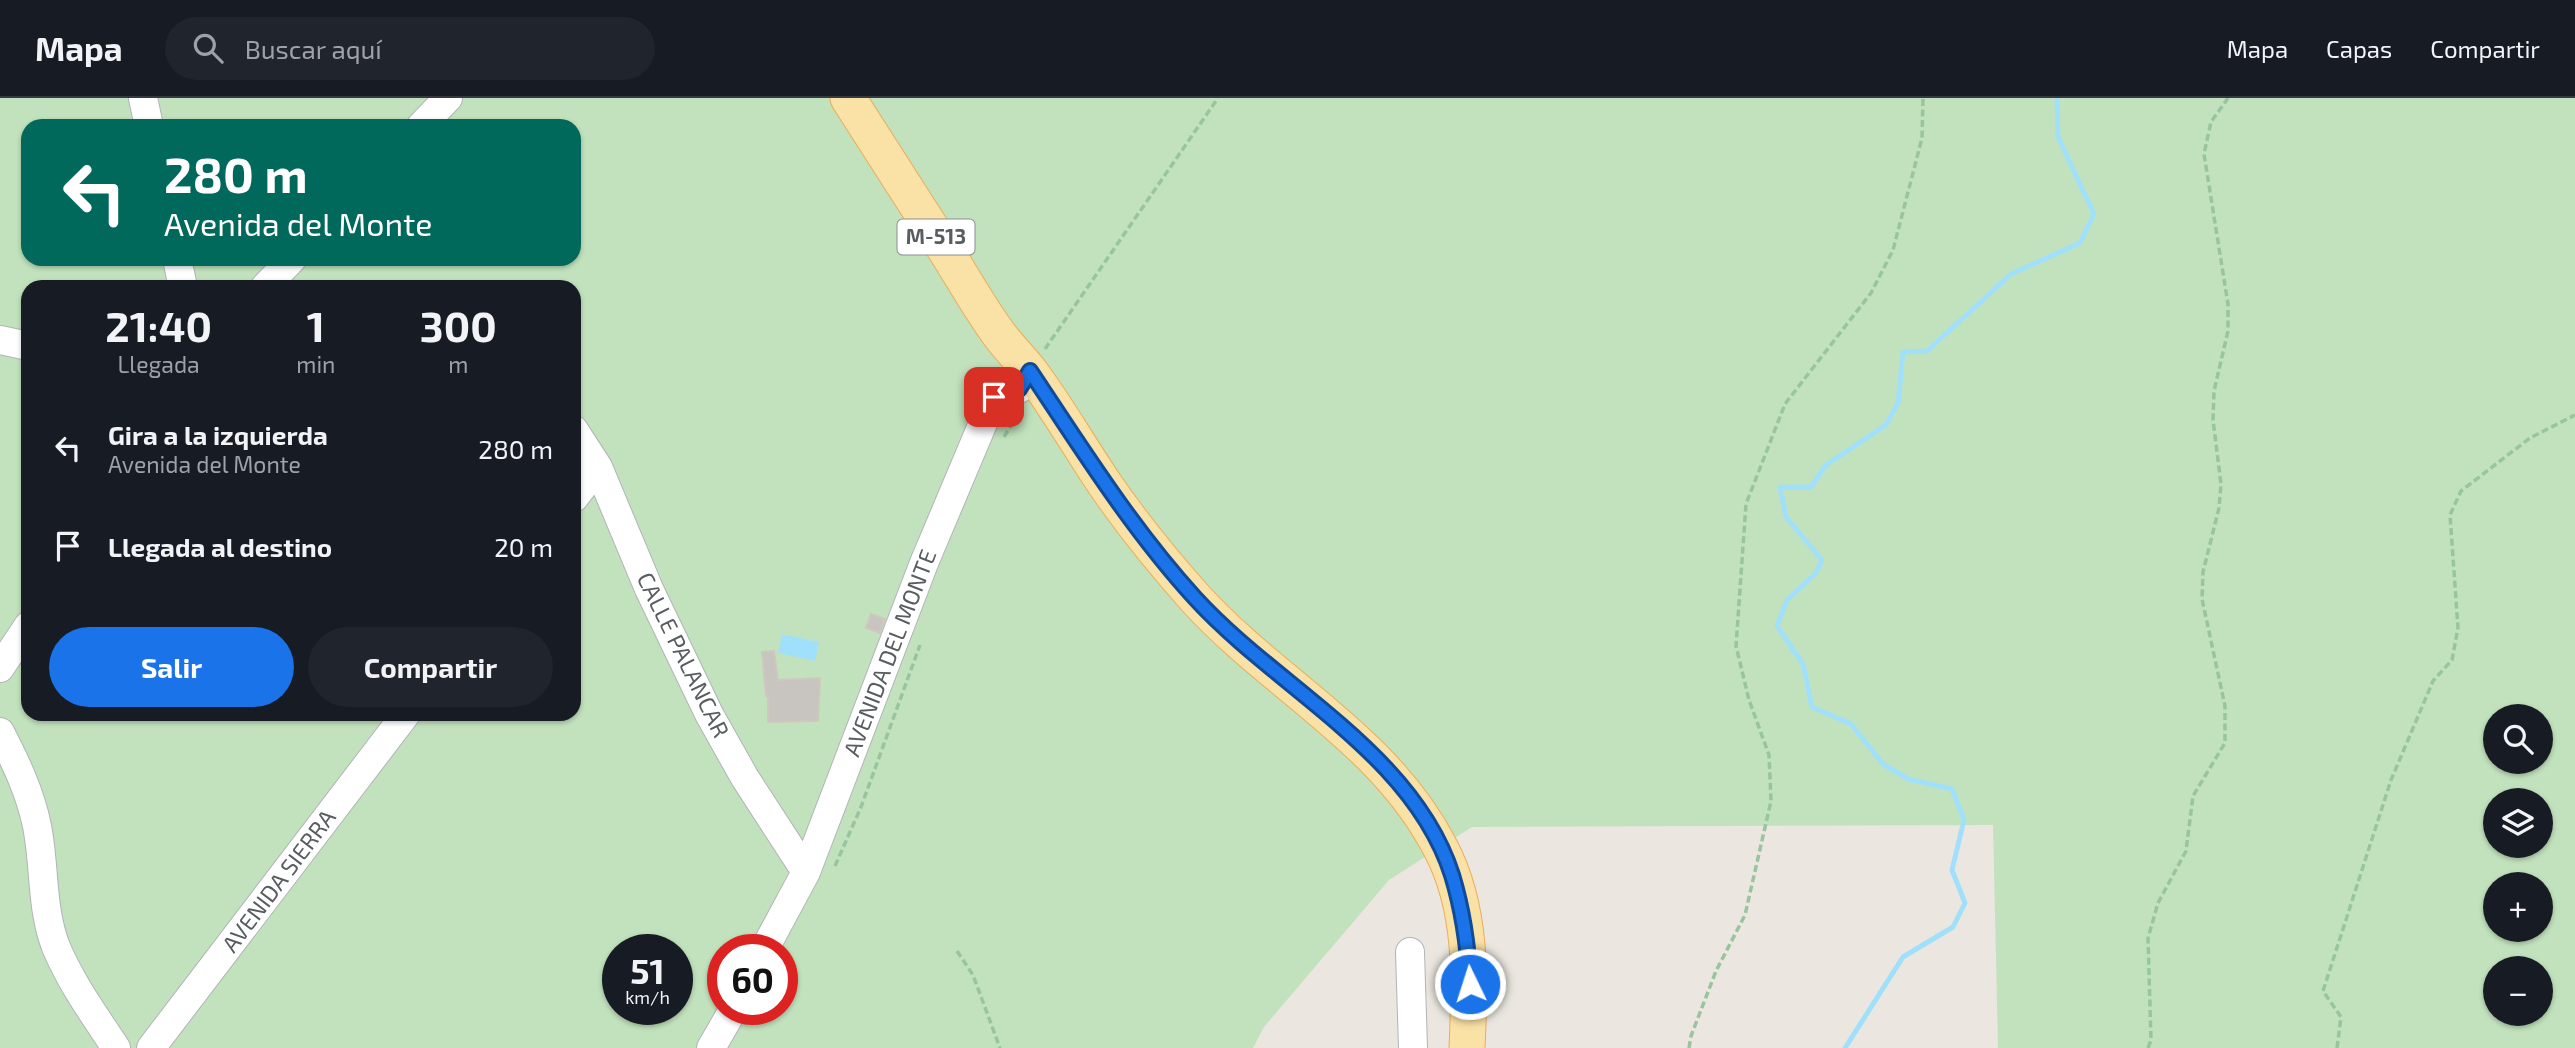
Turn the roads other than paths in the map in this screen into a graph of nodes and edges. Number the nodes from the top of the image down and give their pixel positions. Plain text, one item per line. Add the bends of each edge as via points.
1 (143, 98) edge
2 (448, 98) edge
3 (848, 98) edge
4 (861, 98) edge
5 (871, 98) edge
6 (148, 119) edge
7 (428, 119) edge
8 (901, 147) junction
9 (285, 266) edge
10 (272, 280) edge
11 (0, 340) edge
12 (21, 344) edge
13 (1030, 371) junction
14 (581, 441) edge
15 (598, 467) junction
16 (581, 489) edge
17 (21, 636) edge
18 (0, 668) edge
19 (401, 721) edge
20 (0, 732) edge
21 (806, 872) junction
22 (773, 934) edge
23 (1410, 952) dead end
24 (724, 1025) edge
25 (116, 1048) edge
26 (151, 1048) edge
27 (711, 1048) edge
28 (1413, 1048) edge
29 (1467, 1048) edge

1 - 6 street
2 - 7 street
3 - 13 main road, M-513 via 997,332
4 - 8 main road
5 - 8 main road, M-513
8 - 13 main road, M-513 via 1011,325
9 - 10 street
11 - 12 street
13 - 21 street, AVENIDA DEL MONTE via 1019,389 994,397
13 - 29 main road, M-513 via 1113,496 1196,599 1362,744 1412,801 1441,848 1460,905 1470,984
14 - 15 street, CALLE PALANCAR
15 - 16 street
15 - 21 street, CALLE PALANCAR via 709,714
17 - 18 street
19 - 26 street, AVENIDA SIERRA
20 - 25 street via 25,783 37,828 47,914 56,947
21 - 22 street, AVENIDA DEL MONTE
23 - 28 street
24 - 27 street

